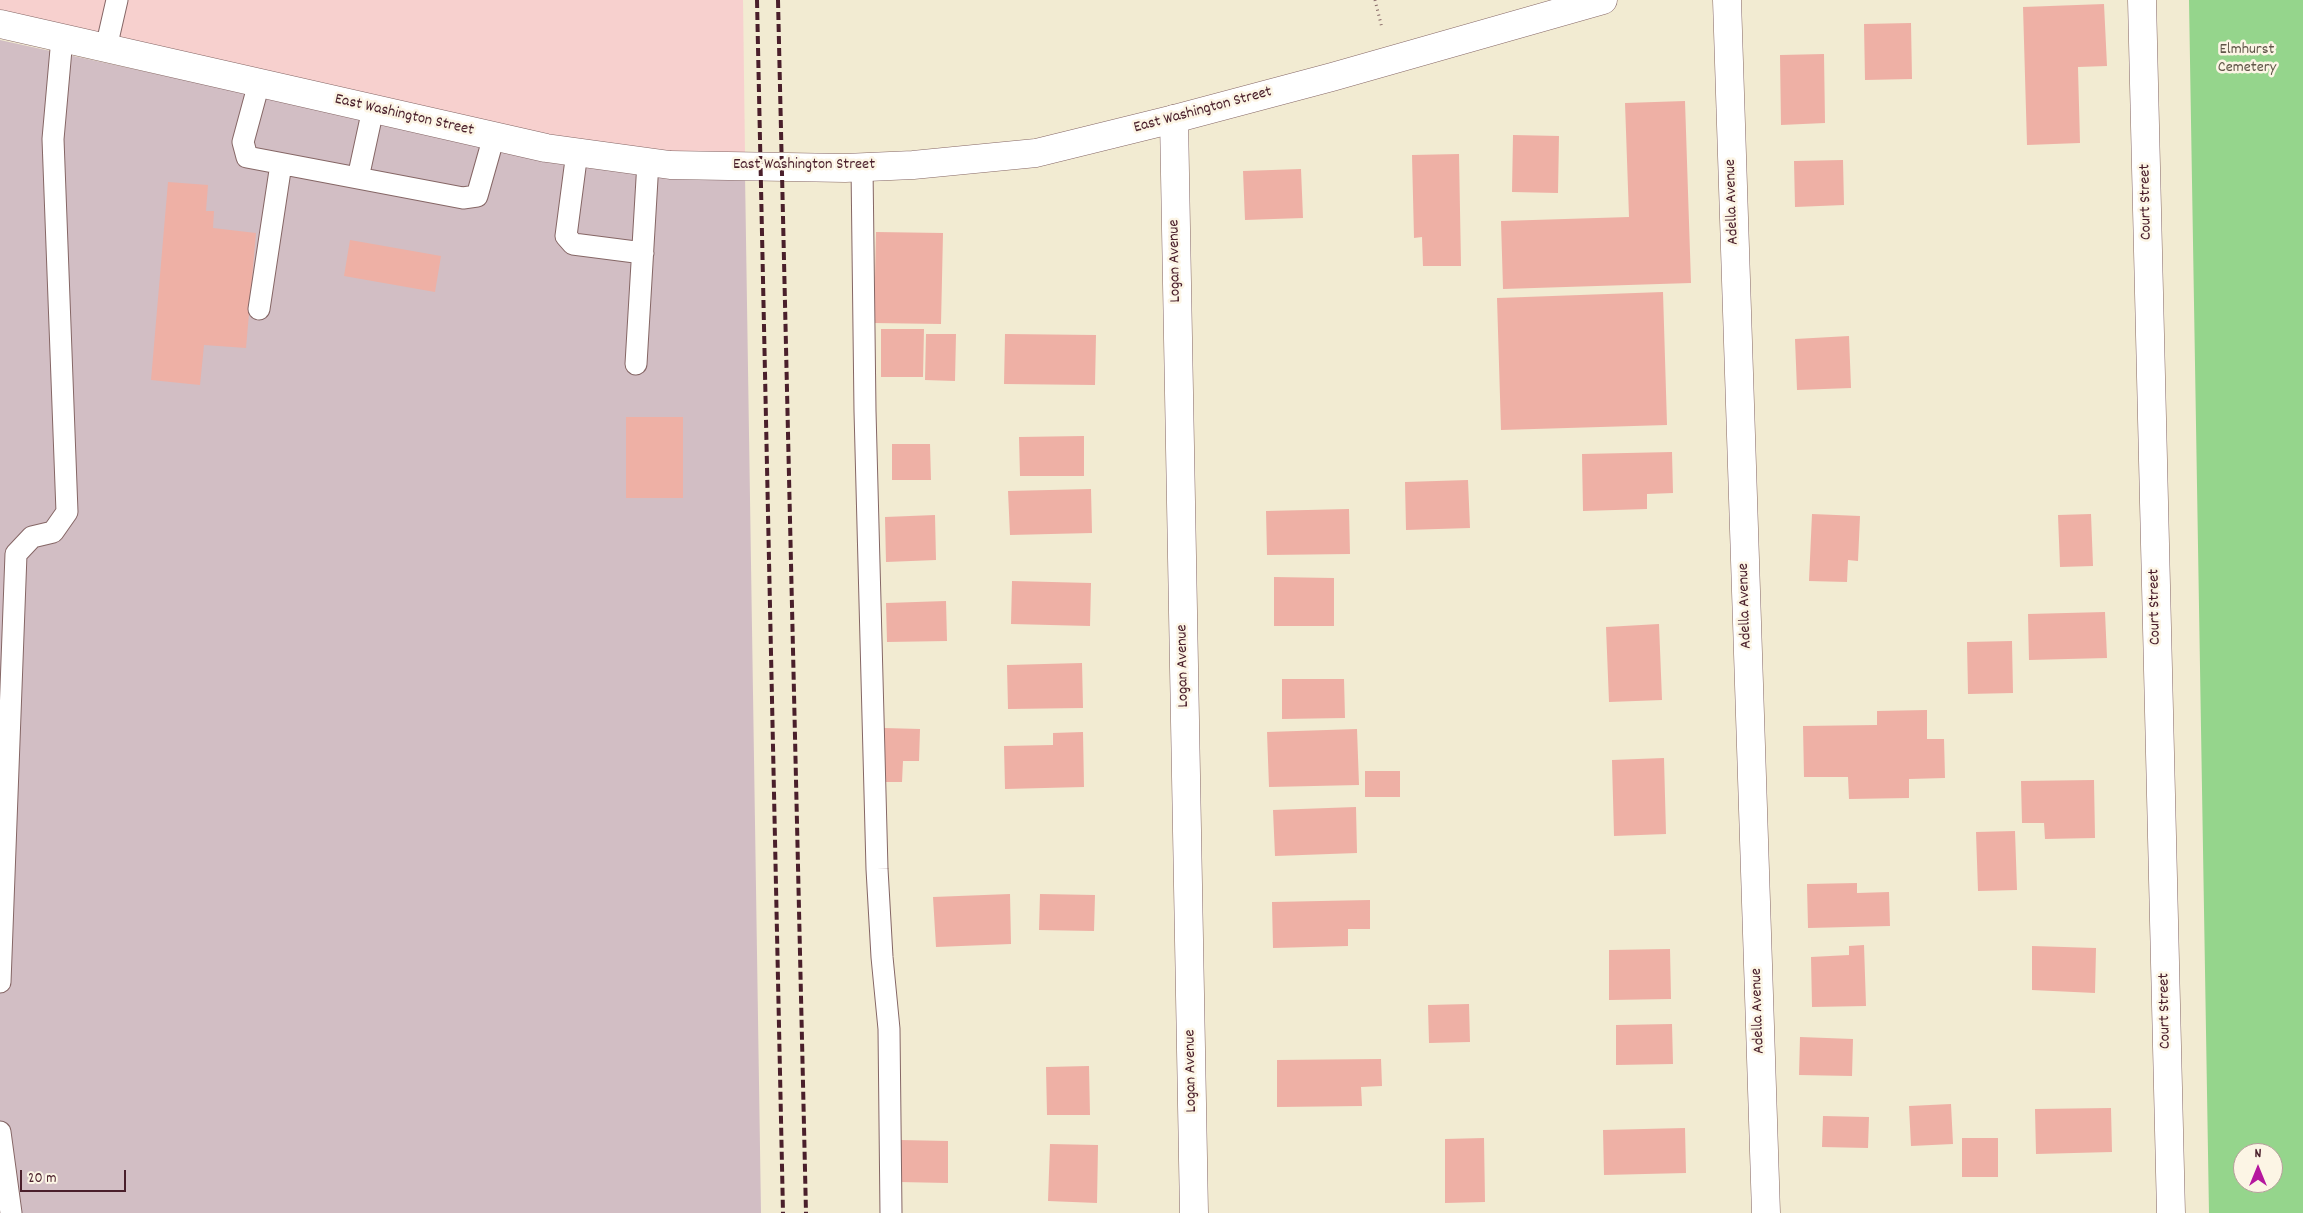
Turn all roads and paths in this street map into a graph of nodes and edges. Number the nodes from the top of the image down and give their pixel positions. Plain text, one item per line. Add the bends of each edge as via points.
1 (117, 0) edge
2 (1603, 0) edge
3 (1727, 0) edge
4 (2142, 0) edge
5 (1544, 7) edge
6 (0, 24) edge
7 (62, 38) junction
8 (106, 48) junction
9 (259, 83) junction
10 (373, 109) junction
11 (1174, 119) junction
12 (494, 136) junction
13 (577, 152) junction
14 (648, 162) junction
15 (281, 164) junction
16 (862, 167) junction
17 (358, 178) junction
18 (643, 253) junction
19 (259, 309) dead end
20 (636, 364) dead end
21 (0, 982) edge
22 (0, 1132) edge
23 (12, 1213) edge
24 (890, 1213) edge
25 (1194, 1213) edge
26 (1766, 1213) edge
27 (2171, 1213) edge

1 - 8 lane
2 - 5 street, East Washington Street
3 - 26 street, Adella Avenue
4 - 27 street, Court Street
5 - 11 street, East Washington Street via 1332,77
6 - 7 street, East Washington Street
7 - 8 street, East Washington Street
7 - 21 lane via 53,139 66,512 53,532 32,537 16,554
8 - 9 street, East Washington Street
9 - 10 street, East Washington Street
9 - 15 lane via 243,142 247,157
10 - 12 street, East Washington Street
10 - 17 lane
11 - 16 street, East Washington Street via 1036,153
11 - 25 street, Logan Avenue
12 - 13 street, East Washington Street
12 - 17 lane via 477,196 463,198
13 - 14 street, East Washington Street
13 - 18 lane via 566,236 573,244
14 - 16 street, East Washington Street via 784,168
14 - 18 lane
15 - 17 lane
15 - 19 lane
16 - 24 lane via 878,869 890,1038
18 - 20 lane
22 - 23 lane

